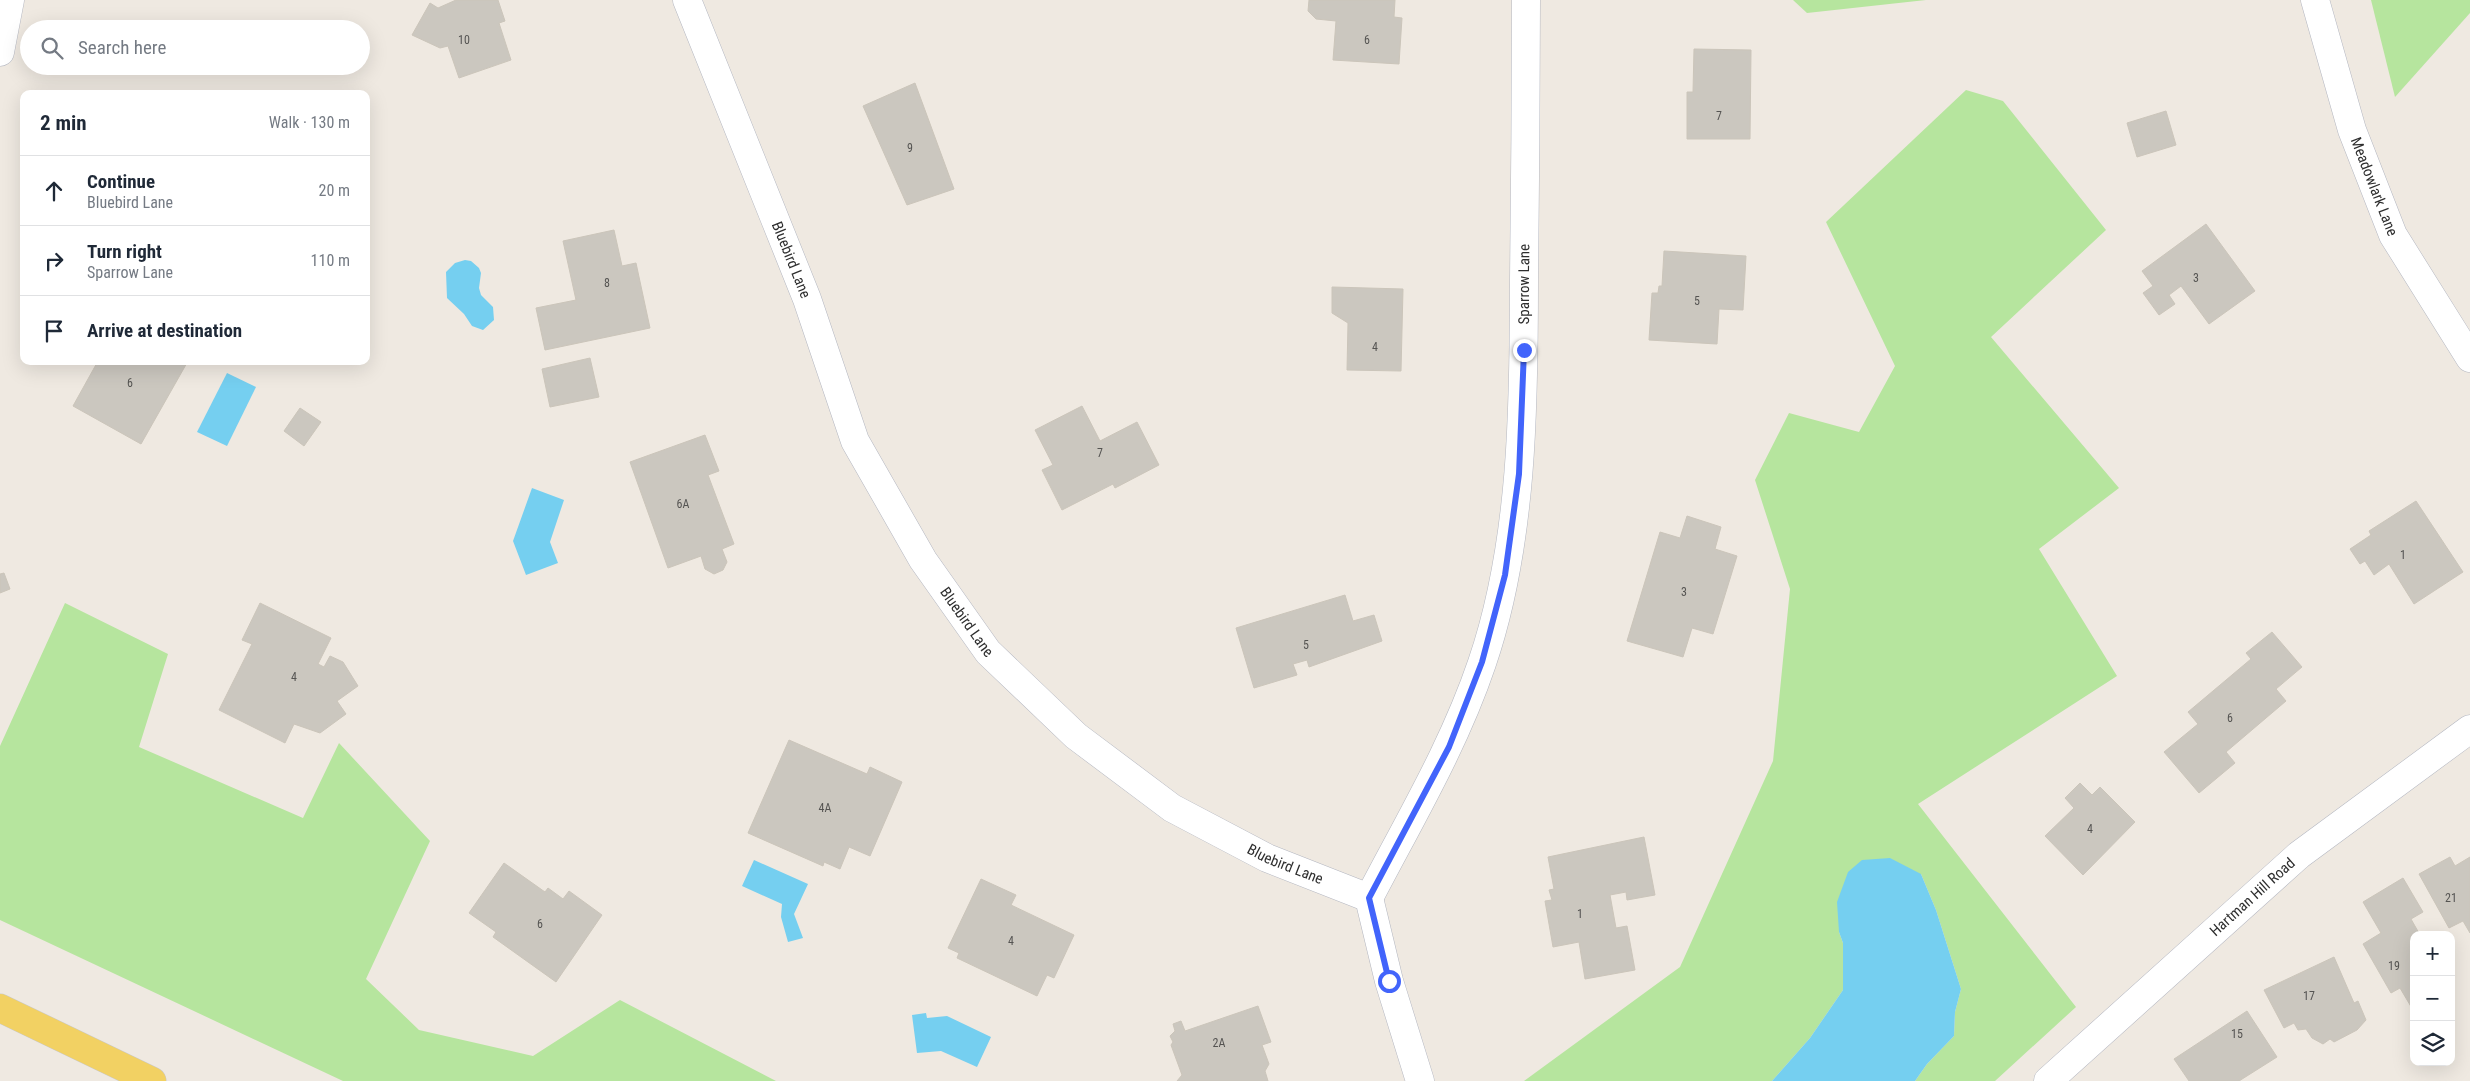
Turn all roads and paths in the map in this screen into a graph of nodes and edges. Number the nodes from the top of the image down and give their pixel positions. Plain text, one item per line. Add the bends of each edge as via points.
1 (10, 0) edge
2 (687, 0) edge
3 (1526, 0) edge
4 (2315, 0) edge
5 (0, 52) edge
6 (2470, 358) edge
7 (2470, 729) edge
8 (1369, 898) junction
9 (0, 1008) edge
10 (152, 1081) edge
11 (1420, 1081) edge
12 (2048, 1081) edge

1 - 5 street
2 - 8 street, Bluebird Lane via 807,300 855,441 923,560 988,652 1076,736 1172,808 1267,858
3 - 8 street, Sparrow Lane via 1523,378 1519,474 1505,575 1482,662 1449,747
4 - 6 street, Meadowlark Lane via 2352,130 2392,235
7 - 12 street, Hartman Hill Road via 2299,855
8 - 11 street via 1389,981
9 - 10 main road

